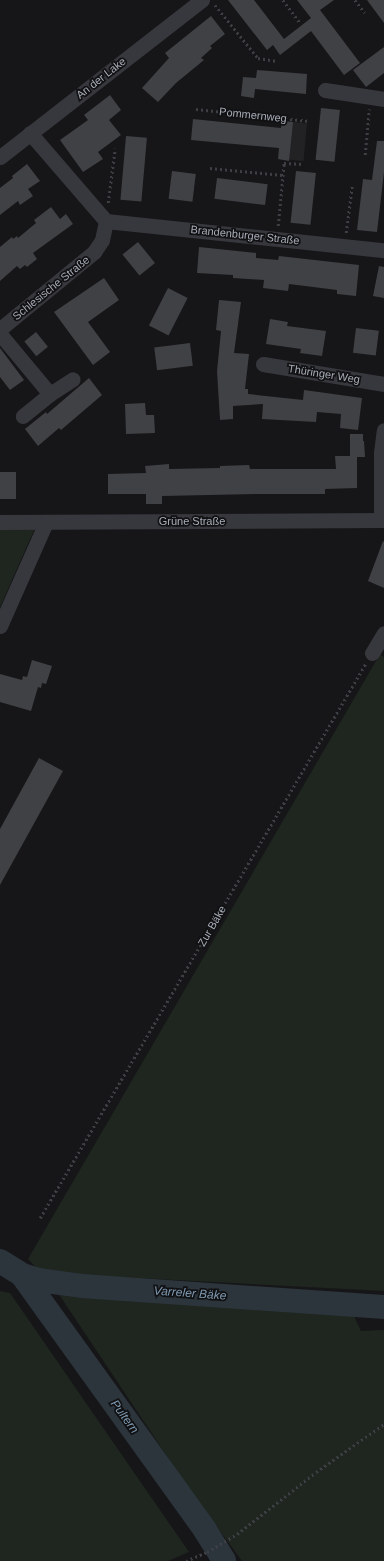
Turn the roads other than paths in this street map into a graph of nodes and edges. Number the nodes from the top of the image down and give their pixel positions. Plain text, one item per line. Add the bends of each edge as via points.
1 (202, 0) edge
2 (325, 90) dead end
3 (377, 98) edge
4 (30, 133) junction
5 (0, 157) edge
6 (106, 221) junction
7 (384, 250) edge
8 (0, 329) edge
9 (0, 334) edge
10 (263, 364) dead end
11 (72, 378) dead end
12 (384, 384) edge
13 (50, 394) junction
14 (23, 416) dead end
15 (384, 430) edge
16 (382, 520) edge
17 (0, 522) edge
18 (46, 522) junction
19 (0, 626) edge
20 (384, 633) edge
21 (372, 653) road end

1 - 4 street, An der Lake
2 - 3 street
4 - 5 street, An der Lake
4 - 6 street
6 - 7 street, Brandenburger Straße
6 - 8 street, Schlesische Straße via 102,240 94,252
9 - 13 street
10 - 12 street, Thüringer Weg
11 - 13 street
13 - 14 street
15 - 16 street via 381,453
16 - 18 street, Grüne Straße
17 - 18 street, Grüne Straße
18 - 19 street
20 - 21 street

